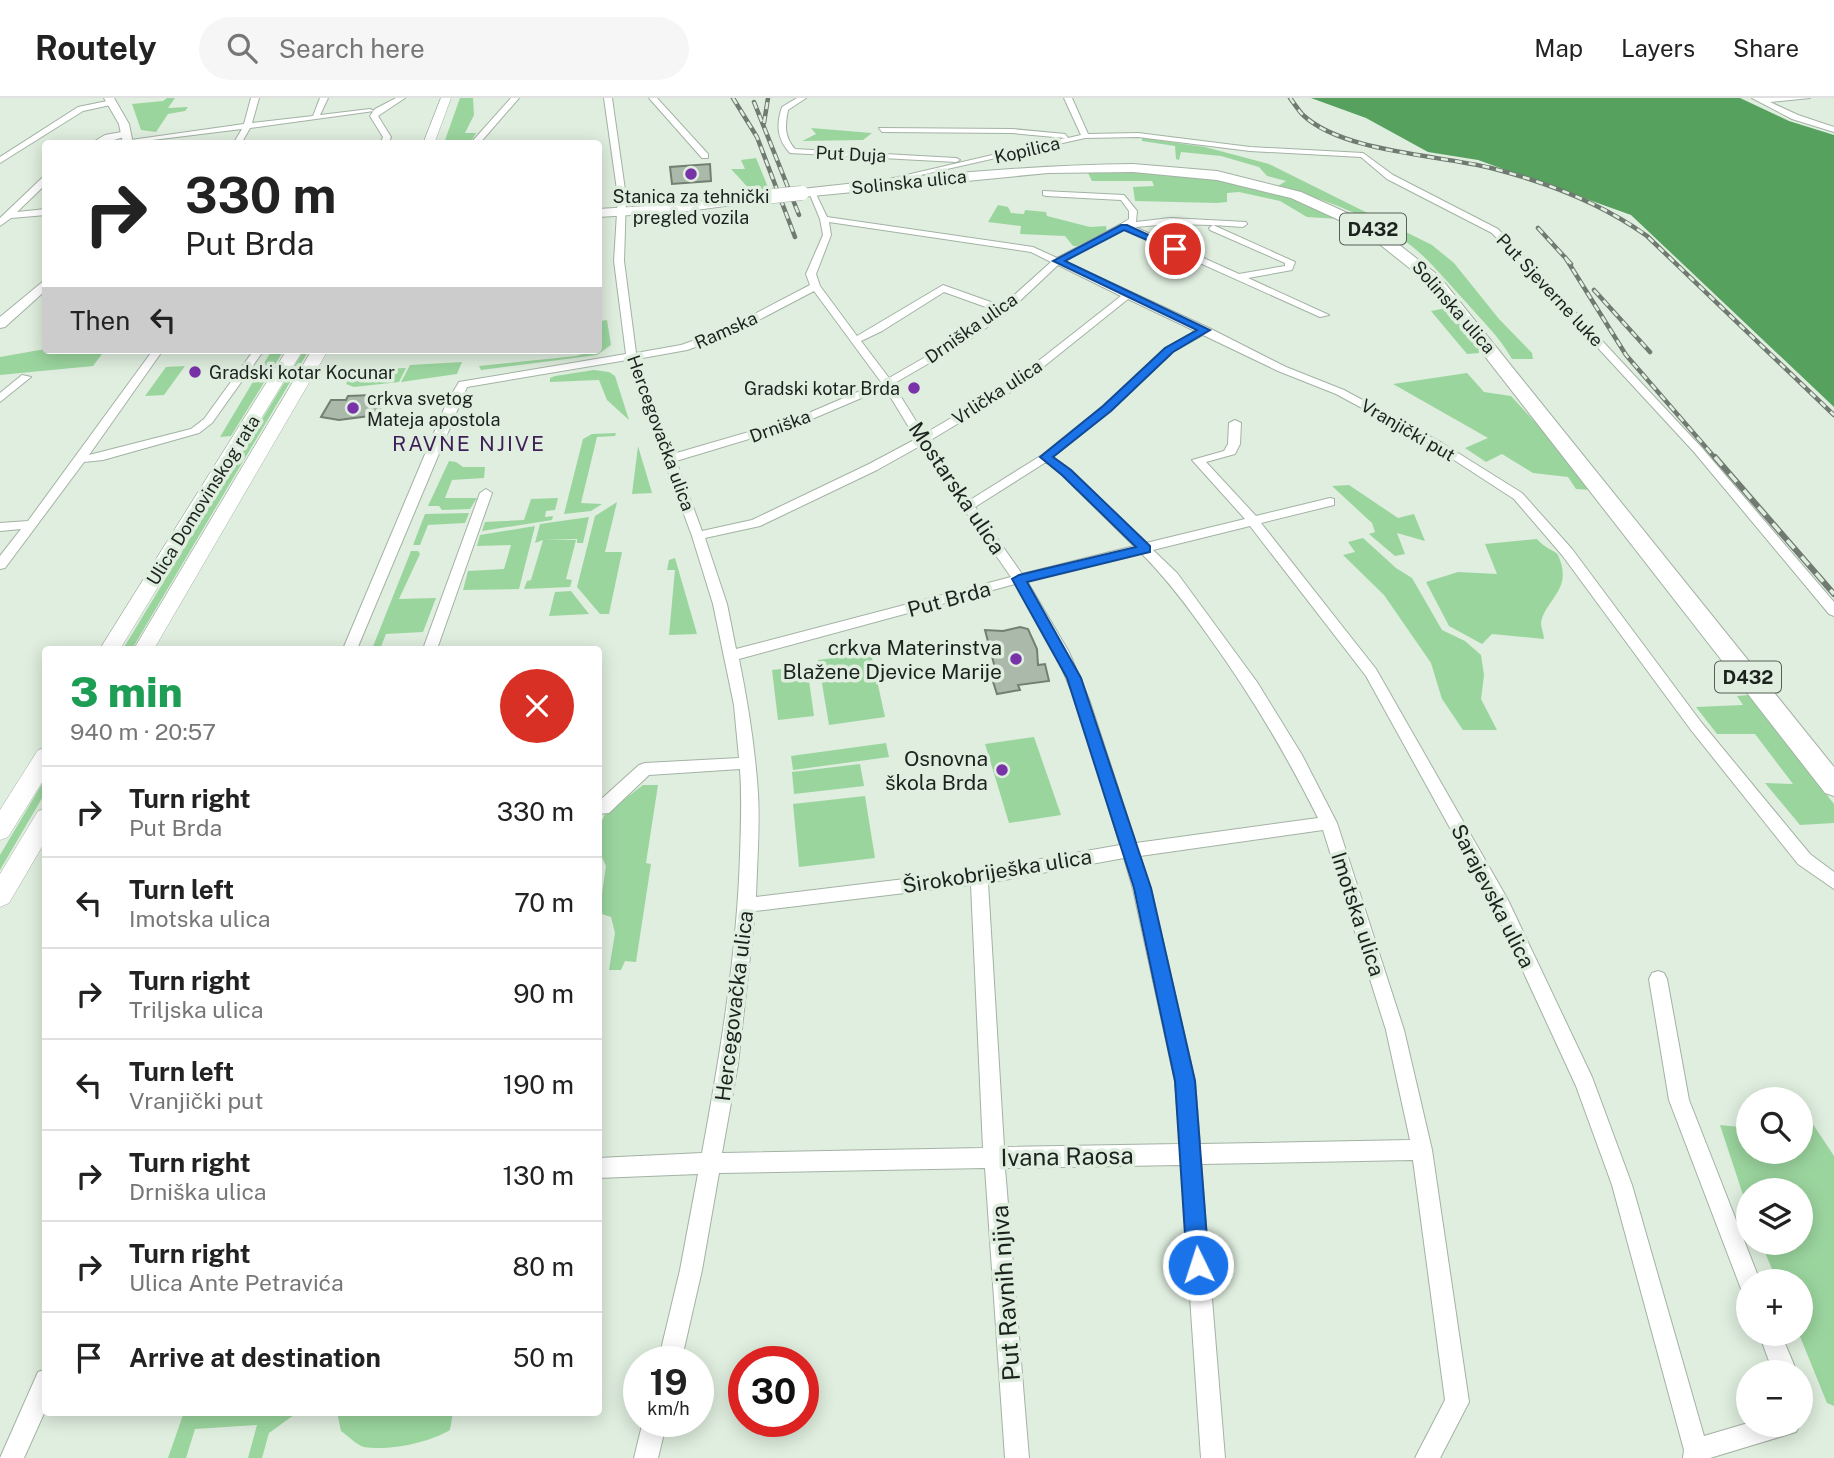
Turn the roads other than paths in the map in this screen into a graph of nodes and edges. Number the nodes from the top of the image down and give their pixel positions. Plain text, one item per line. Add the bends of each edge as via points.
1 (255, 98) edge
2 (324, 98) edge
3 (401, 98) edge
4 (446, 98) edge
5 (515, 98) edge
6 (608, 98) edge
7 (653, 98) edge
8 (802, 98) edge
9 (1068, 98) edge
10 (1806, 98) edge
11 (1757, 99) edge
12 (111, 100) edge
13 (370, 111) dead end
14 (316, 115) junction
15 (248, 125) junction
16 (882, 130) dead end
17 (1834, 130) edge
18 (1082, 137) junction
19 (127, 139) edge
20 (101, 140) edge
21 (239, 140) edge
22 (386, 140) edge
23 (430, 140) edge
24 (478, 140) edge
25 (705, 156) dead end
26 (0, 161) edge
27 (976, 161) junction
28 (932, 176) junction
29 (42, 183) edge
30 (806, 193) junction
31 (1045, 193) dead end
32 (602, 207) edge
33 (622, 209) junction
34 (42, 212) edge
35 (602, 212) edge
36 (10, 215) junction
37 (824, 219) junction
38 (0, 223) edge
39 (1197, 223) junction
40 (1243, 224) dead end
41 (1124, 226) junction
42 (1057, 261) junction
43 (1236, 276) junction
44 (815, 286) junction
45 (42, 287) edge
46 (1129, 294) junction
47 (1003, 310) junction
48 (1324, 315) dead end
49 (0, 324) edge
50 (1205, 330) junction
51 (856, 340) junction
52 (155, 354) edge
53 (256, 354) edge
54 (293, 354) edge
55 (318, 354) edge
56 (631, 356) junction
57 (26, 377) dead end
58 (887, 383) junction
59 (0, 399) edge
60 (1235, 423) dead end
61 (922, 440) junction
62 (1046, 457) junction
63 (80, 459) junction
64 (668, 459) junction
65 (486, 493) dead end
66 (1330, 502) dead end
67 (968, 506) junction
68 (1254, 522) junction
69 (32, 524) junction
70 (0, 527) edge
71 (698, 536) junction
72 (1145, 549) junction
73 (0, 565) edge
74 (1019, 579) junction
75 (1834, 611) edge
76 (112, 646) edge
77 (146, 646) edge
78 (351, 646) edge
79 (431, 646) edge
80 (731, 655) junction
81 (42, 762) edge
82 (748, 763) junction
83 (1834, 786) edge
84 (602, 808) edge
85 (1329, 823) junction
86 (42, 825) edge
87 (0, 830) edge
88 (1131, 850) junction
89 (979, 877) junction
90 (1834, 882) edge
91 (0, 896) edge
92 (747, 905) junction
93 (1658, 978) dead end
94 (1422, 1150) junction
95 (1190, 1154) junction
96 (994, 1157) junction
97 (712, 1163) junction
98 (602, 1168) edge
99 (1744, 1269) edge
100 (673, 1346) edge
101 (42, 1389) edge
102 (651, 1437) edge
103 (1748, 1437) edge
104 (1695, 1454) edge
105 (12, 1458) edge
106 (646, 1458) edge
107 (1017, 1458) edge
108 (1213, 1458) edge
109 (1427, 1458) edge

1 - 15 street
2 - 14 street
3 - 22 street via 374,116
4 - 23 main road
5 - 24 street
6 - 33 street, Hercegovačka ulica
7 - 25 street
8 - 27 street, Put Duja via 785,109 780,128 793,151
9 - 18 street, Kopilica
10 - 11 street
11 - 17 street
12 - 19 street
12 - 26 street via 81,109
13 - 14 street
14 - 15 street
15 - 19 street
15 - 21 street
16 - 18 street, Put Duja via 1012,131
18 - 27 street, Kopilica
18 - 75 street, Put Sjeverne luke via 1138,135 1250,149 1363,155 1390,177 1495,231 1698,450
19 - 20 street via 108,136
27 - 28 street, Kopilica
28 - 30 main road, Solinska ulica / D432
28 - 83 main road, Solinska ulica / D432 via 1074,167 1190,173 1288,193 1338,211 1385,236 1414,259 1471,324
29 - 36 street
30 - 33 main road, D432, bridge
30 - 37 street
31 - 41 street via 1124,198 1133,211 1133,220
32 - 33 main road, D432
33 - 35 main road, D432
33 - 56 street, Hercegovačka ulica via 621,282
34 - 36 street
36 - 38 street
37 - 42 street, Vranjički put via 1033,250
37 - 44 street via 827,235 811,274
39 - 40 street
39 - 41 street
39 - 43 street via 1290,262 1289,268
41 - 42 street, Drniška ulica
41 - 43 street
42 - 46 street, Vranjički put
42 - 47 street, Drniška ulica
43 - 48 street
44 - 51 street, Mostarska ulica
44 - 56 street, Ramska via 728,332 683,348
45 - 49 street
46 - 50 street, Vranjički put
46 - 61 street, Vrlička ulica via 1013,386
47 - 51 street via 943,288 874,334
47 - 58 street, Drniška ulica
50 - 62 street via 1169,350
50 - 90 street, Vranjički put via 1340,392 1438,445 1518,496 1567,552 1696,726 1804,859
51 - 58 street, Mostarska ulica
52 - 63 street
53 - 63 street via 208,421 195,431 99,458
54 - 76 main road, Ulica Domovinskog rata
55 - 77 main road, Ulica Domovinskog rata
56 - 64 street, Hercegovačka ulica
56 - 78 street, Ramska via 463,384
57 - 59 street
58 - 61 street, Mostarska ulica
58 - 64 street, Drniška via 781,429
60 - 68 street, Sarajevska ulica via 1229,454 1198,460
61 - 67 street, Mostarska ulica
61 - 71 street, Vrlička ulica via 756,523
62 - 67 street
62 - 72 street, Imotska ulica
63 - 69 street
64 - 71 street, Hercegovačka ulica
65 - 79 street
66 - 68 street, Put Brda
67 - 74 street, Mostarska ulica
68 - 72 street, Put Brda
68 - 104 street, Sarajevska ulica via 1371,673 1499,900 1585,1084 1622,1185
69 - 70 street
69 - 73 street
71 - 80 street, Hercegovačka ulica
72 - 74 street, Put Brda
72 - 85 street, Imotska ulica via 1172,576 1252,686
74 - 80 street, Put Brda
74 - 88 street, Mostarska ulica via 1074,678
80 - 82 street, Hercegovačka ulica
81 - 87 main road
82 - 84 street via 645,769
82 - 92 street, Hercegovačka ulica
85 - 88 street, Širokobriješka ulica
85 - 94 street, Imotska ulica via 1395,1030
86 - 91 main road
88 - 89 street, Širokobriješka ulica
88 - 95 street, Mostarska ulica via 1185,1081
89 - 92 street, Širokobriješka ulica
89 - 96 street, Put Ravnih njiva
92 - 97 street, Hercegovačka ulica
93 - 99 street via 1679,1100
94 - 95 street, Ivana Raosa
94 - 109 street, Imotska ulica via 1458,1402
95 - 96 street, Ivana Raosa
95 - 108 street, Mostarska ulica
96 - 97 street, Ivana Raosa
96 - 107 street, Put Ravnih njiva
97 - 98 street
97 - 100 street, Hercegovačka ulica
101 - 105 street
102 - 106 street
103 - 104 street, Sarajevska ulica

